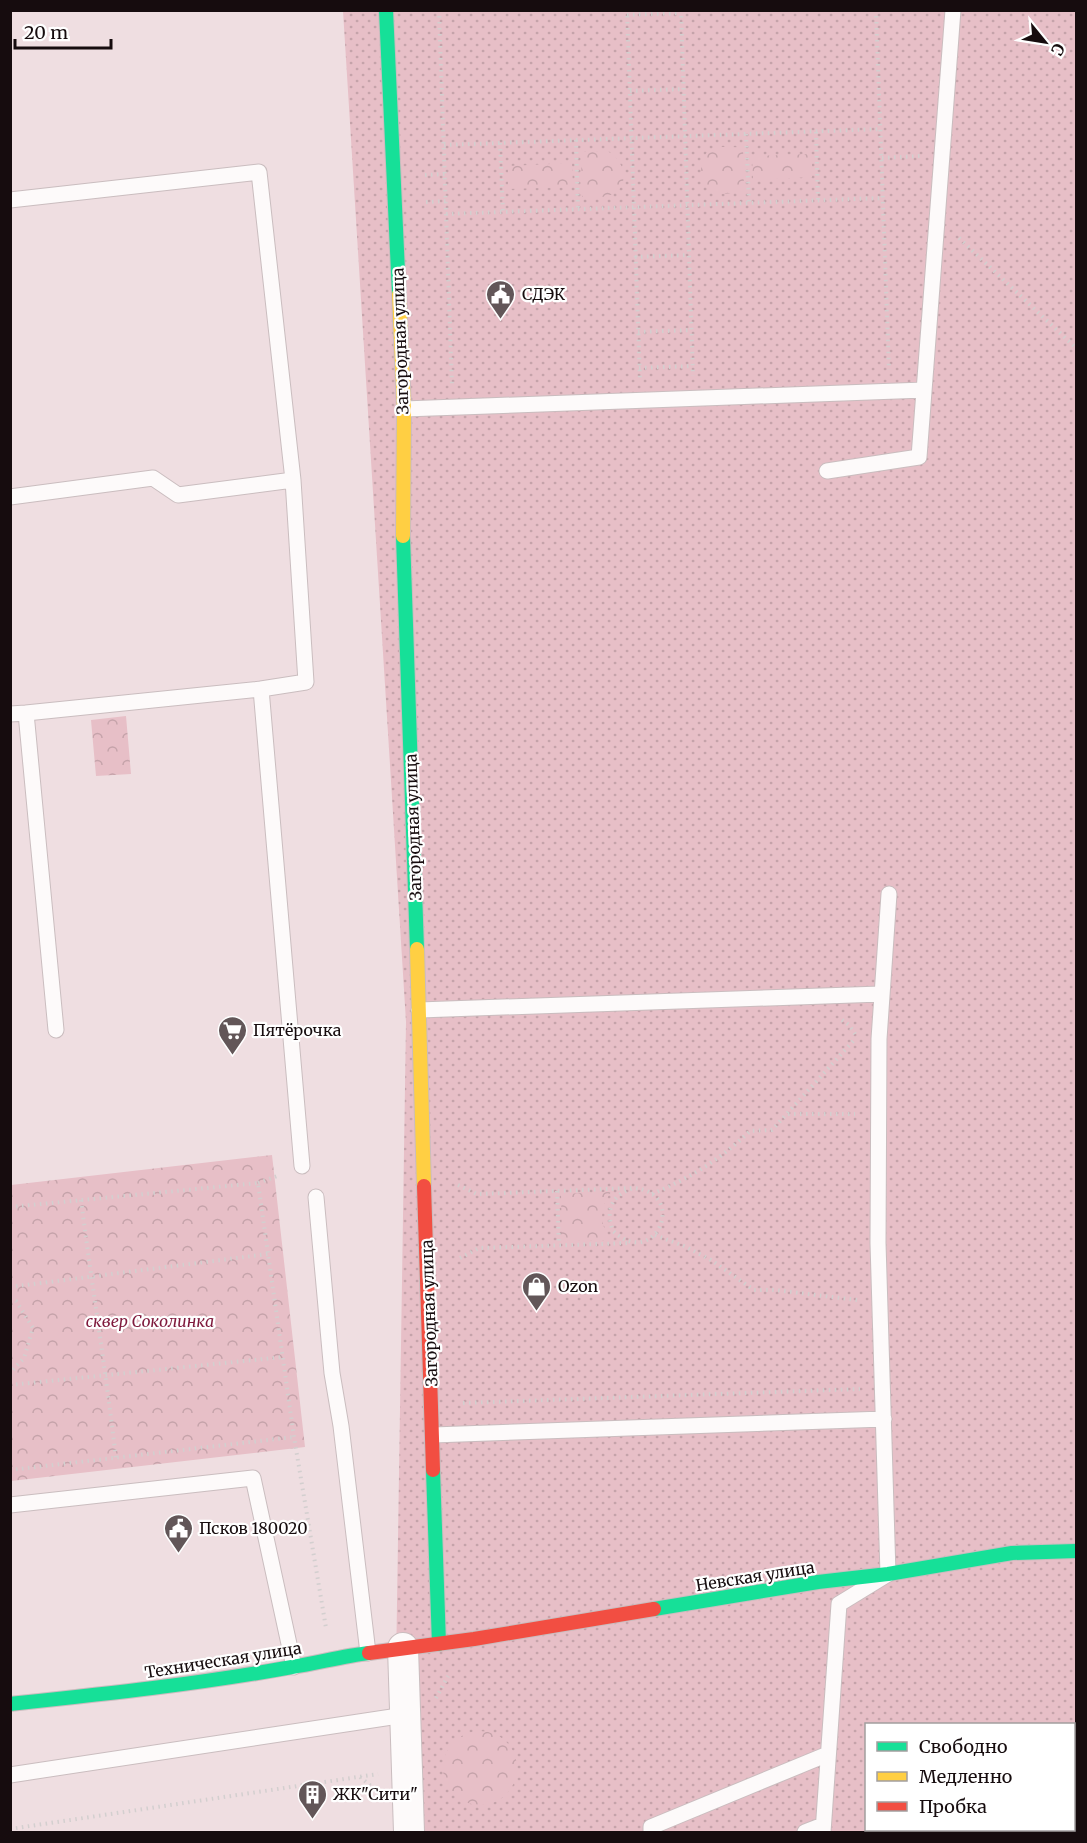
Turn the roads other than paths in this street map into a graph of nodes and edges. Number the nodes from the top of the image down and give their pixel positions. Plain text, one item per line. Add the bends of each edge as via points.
1 (386, 10) edge
2 (953, 10) edge
3 (10, 200) edge
4 (924, 390) junction
5 (404, 409) junction
6 (828, 471) dead end
7 (293, 480) junction
8 (10, 497) edge
9 (261, 688) junction
10 (18, 714) edge
11 (889, 894) dead end
12 (881, 994) junction
13 (419, 1010) junction
14 (56, 1030) dead end
15 (303, 1166) dead end
16 (316, 1197) dead end
17 (884, 1419) junction
18 (433, 1436) junction
19 (10, 1504) edge
20 (1077, 1551) edge
21 (888, 1574) junction
22 (439, 1644) junction
23 (403, 1648) junction
24 (368, 1653) junction
25 (294, 1667) junction
26 (10, 1704) edge
27 (405, 1715) junction
28 (828, 1754) junction
29 (10, 1775) edge
30 (823, 1829) edge
31 (409, 1833) edge
32 (651, 1833) edge
33 (805, 1833) edge

1 - 5 street, Загородная улица
2 - 4 lane
3 - 7 lane via 259,172
4 - 5 lane
4 - 6 lane via 919,457
5 - 13 street, Загородная улица via 402,497
7 - 8 lane via 178,495 153,478
7 - 9 lane via 306,682
9 - 10 lane
9 - 15 lane
10 - 14 lane
11 - 12 lane
12 - 13 lane
12 - 17 lane via 878,1243
13 - 18 street, Загородная улица
16 - 24 lane via 332,1373
17 - 18 lane
17 - 21 lane
18 - 22 street, Загородная улица
19 - 25 lane via 253,1478
20 - 21 street, Невская улица via 1012,1553
21 - 22 street, Невская улица
21 - 28 lane via 839,1604
22 - 23 street, Техническая улица
23 - 24 street, Техническая улица
23 - 27 street
24 - 25 street, Техническая улица
25 - 26 street, Техническая улица
27 - 29 lane
27 - 31 street
28 - 30 lane
28 - 32 lane via 651,1827
30 - 33 lane

